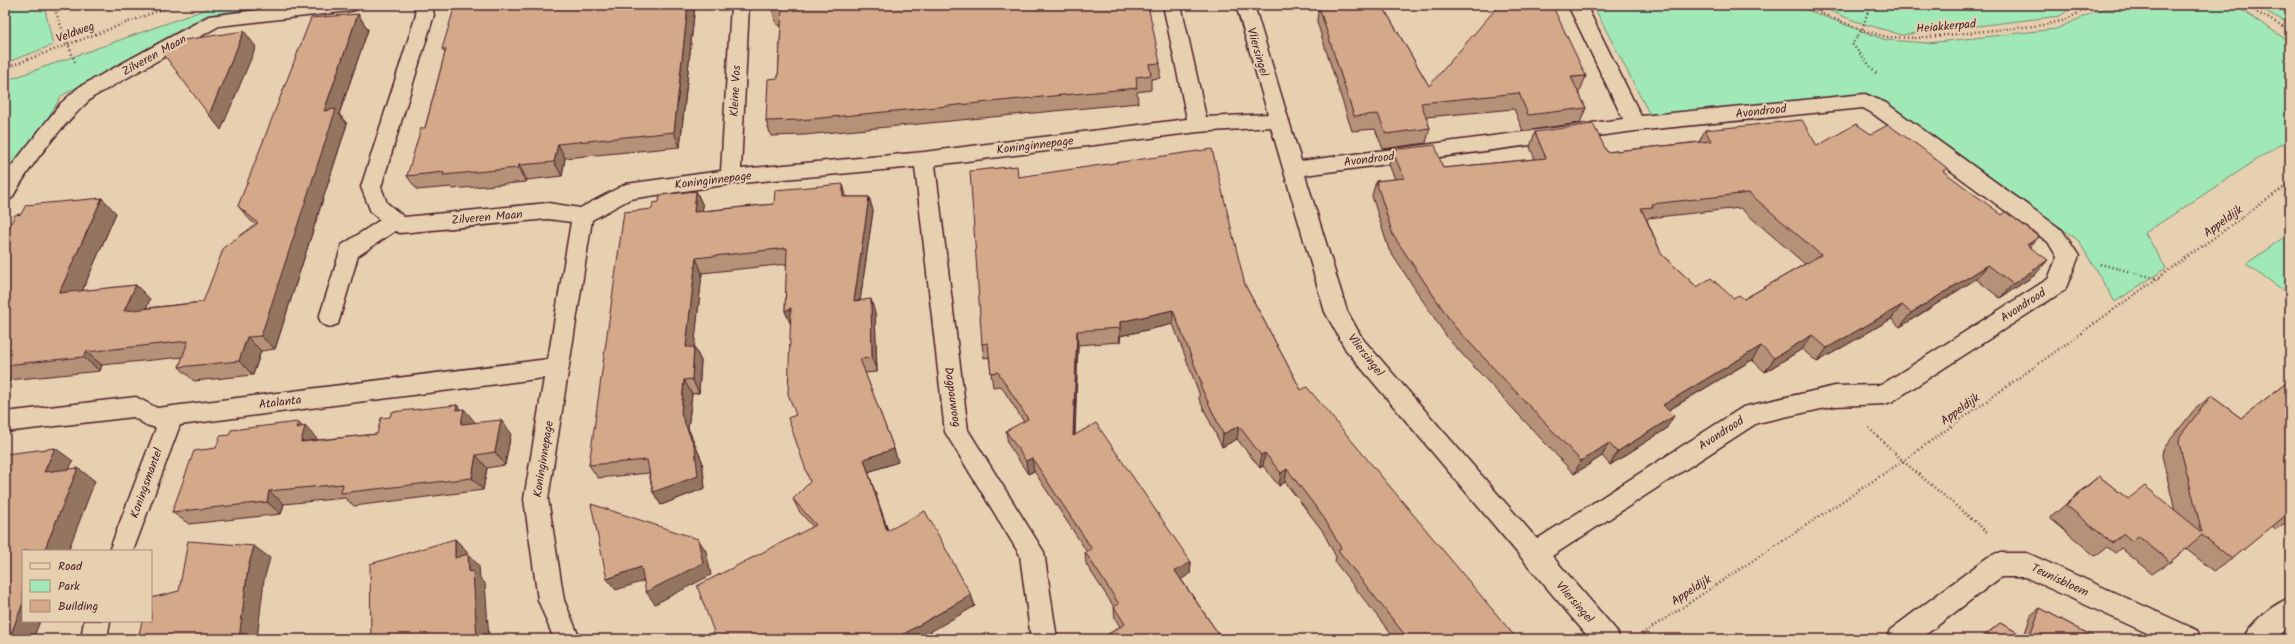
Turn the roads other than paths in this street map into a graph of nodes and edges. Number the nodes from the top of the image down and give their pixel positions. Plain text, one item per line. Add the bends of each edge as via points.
1 (351, 5) edge
2 (423, 5) edge
3 (740, 5) edge
4 (1172, 5) edge
5 (1245, 5) edge
6 (1577, 5) edge
7 (1278, 120) junction
8 (1635, 124) junction
9 (1198, 125) junction
10 (924, 159) junction
11 (1294, 168) junction
12 (731, 177) junction
13 (5, 193) edge
14 (582, 216) junction
15 (395, 221) junction
16 (330, 318) dead end
17 (558, 367) junction
18 (172, 416) junction
19 (5, 422) edge
20 (121, 550) edge
21 (1534, 554) junction
22 (2290, 610) edge
23 (97, 622) edge
24 (94, 639) edge
25 (567, 639) edge
26 (1044, 639) edge
27 (1607, 639) edge
28 (1899, 639) edge
29 (2188, 639) edge
30 (2256, 639) edge

1 - 13 street, Zilveren Maan via 215,20 86,92 68,108 13,178
2 - 15 street via 425,15 372,187 378,207
3 - 12 street, Kleine Vos
4 - 9 street
5 - 7 street, Vliersingel
6 - 8 street
7 - 9 street, Koninginnepage
7 - 11 street, Vliersingel
8 - 11 street, Avondrood
8 - 21 street, Avondrood via 1866,101 1880,108 2055,236 2068,256 2056,284 1885,394 1835,396 1751,414
9 - 10 street, Koninginnepage
10 - 12 street, Koninginnepage
10 - 26 street, Dagpauwoog via 957,432 1032,552
11 - 21 street, Vliersingel via 1336,312 1354,344
12 - 14 street, Koninginnepage via 626,192
14 - 15 street, Zilveren Maan via 548,211 400,225
14 - 17 street, Koninginnepage
15 - 16 street via 349,251
17 - 18 street, Atalanta
17 - 25 street, Koninginnepage via 536,499 551,600
18 - 19 street, Atalanta via 154,418 136,407
18 - 20 street, Koningsmantel
21 - 27 street, Vliersingel
22 - 30 street
23 - 24 street
28 - 29 street, Teunisbloem via 1997,564 2027,565

